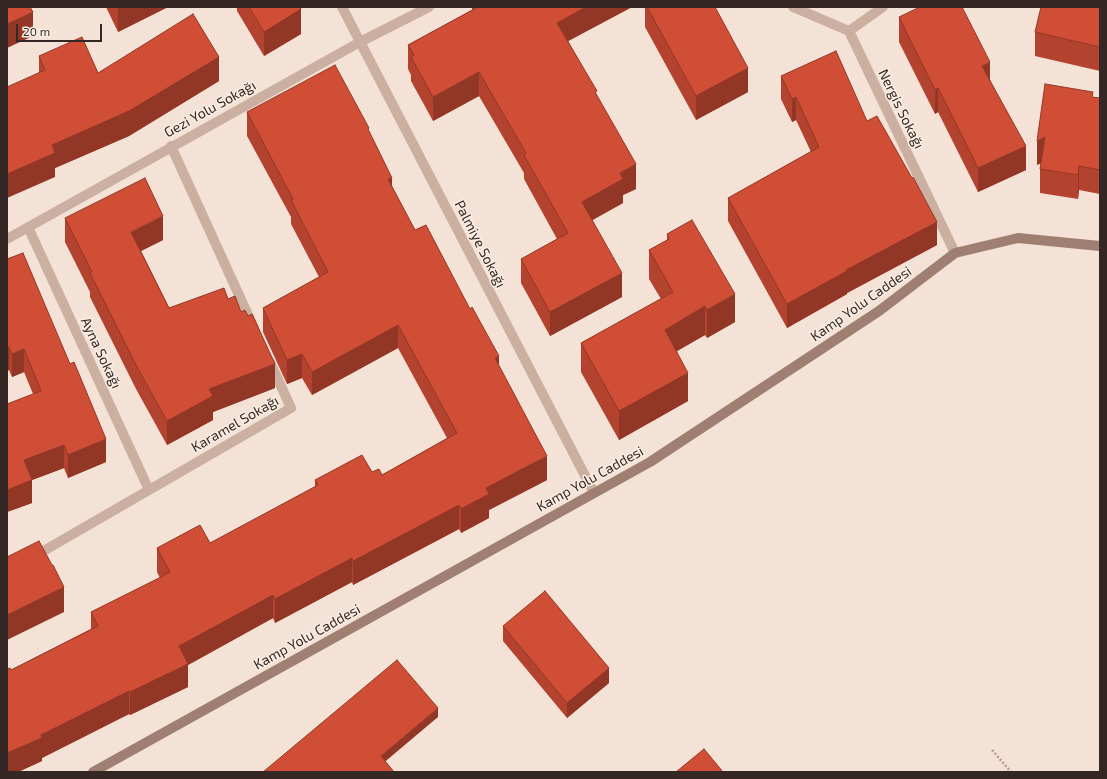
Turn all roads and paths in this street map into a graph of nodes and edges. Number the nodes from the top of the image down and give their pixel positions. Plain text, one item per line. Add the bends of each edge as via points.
1 (342, 7) edge
2 (429, 7) edge
3 (793, 7) edge
4 (883, 7) edge
5 (849, 31) junction
6 (360, 42) junction
7 (171, 146) junction
8 (28, 228) junction
9 (7, 239) edge
10 (1100, 246) edge
11 (955, 253) junction
12 (258, 335) edge
13 (264, 350) edge
14 (149, 490) junction
15 (594, 493) junction
16 (27, 560) edge
17 (992, 750) dead end
18 (93, 772) edge
19 (1011, 772) edge

1 - 6 street, Palmiye Sokağı
2 - 6 street, Gezi Yolu Sokağı
3 - 5 street
4 - 5 street
5 - 11 street, Nergis Sokağı
6 - 7 street, Gezi Yolu Sokağı
6 - 15 street, Palmiye Sokağı
7 - 8 street, Gezi Yolu Sokağı
7 - 12 street
8 - 9 street, Gezi Yolu Sokağı
8 - 14 street, Ayna Sokağı
10 - 11 street, Kamp Yolu Caddesi via 1018,238
11 - 15 street, Kamp Yolu Caddesi via 879,311 650,462
13 - 14 street, Karamel Sokağı via 291,408
14 - 16 street, Karamel Sokağı
15 - 18 street, Kamp Yolu Caddesi
17 - 19 path

